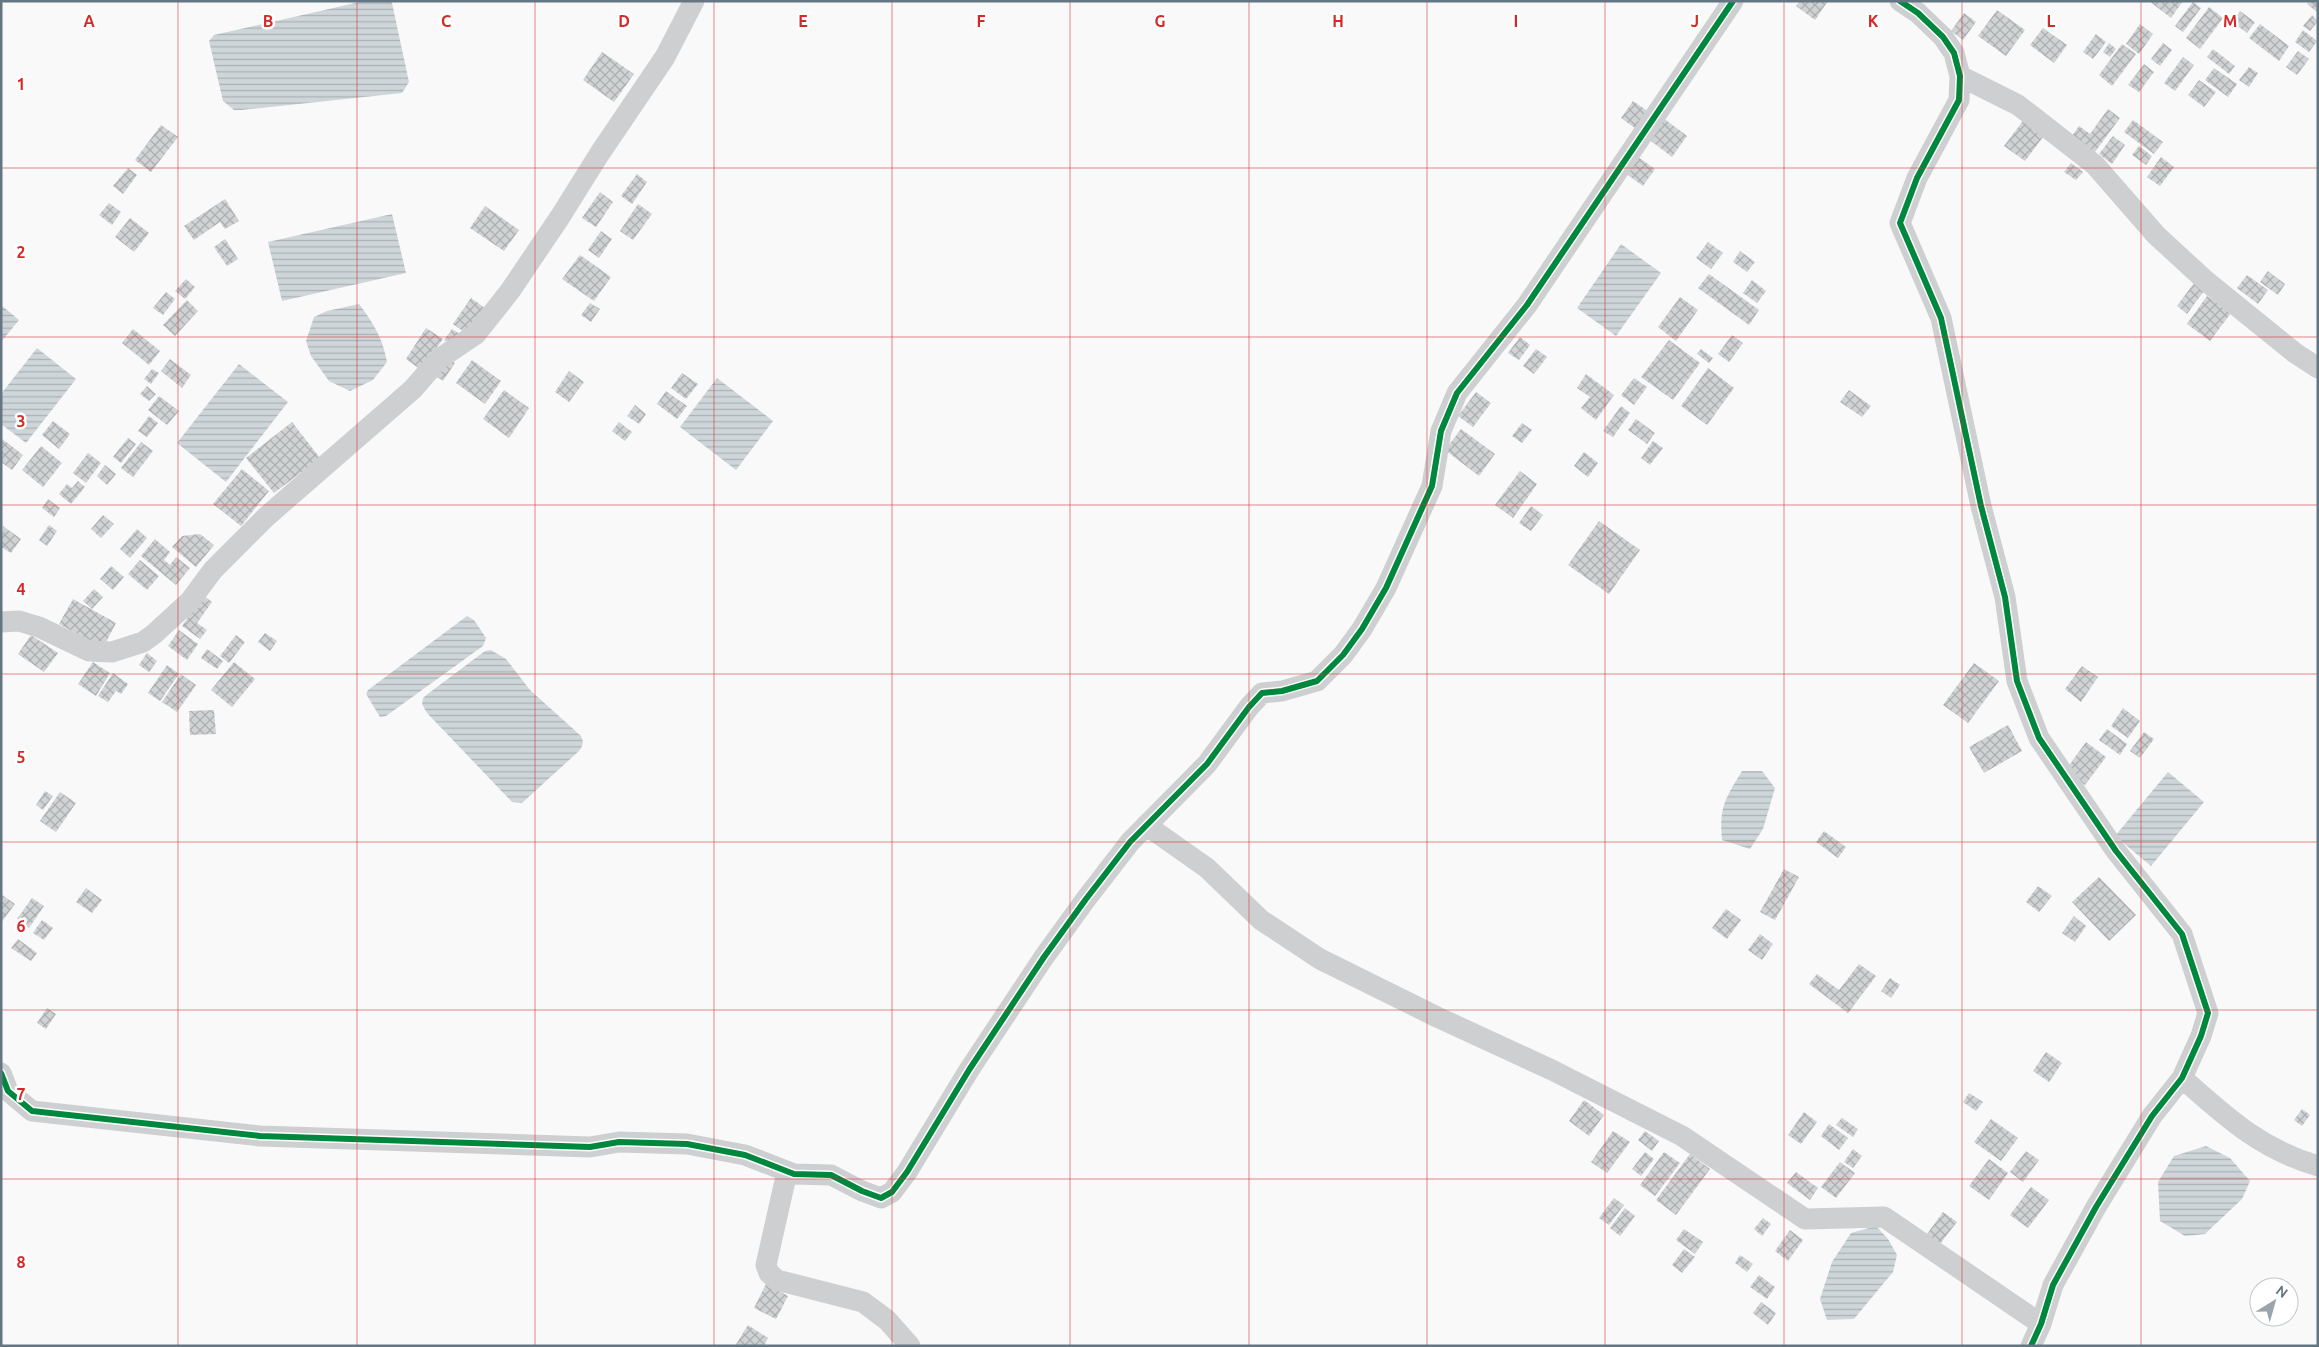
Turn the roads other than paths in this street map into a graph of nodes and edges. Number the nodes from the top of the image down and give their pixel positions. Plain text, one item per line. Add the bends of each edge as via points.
1 (694, 1) edge
2 (1733, 1) edge
3 (1900, 1) edge
4 (1960, 76) junction
5 (2318, 368) edge
6 (1, 622) edge
7 (1146, 825) junction
8 (1, 1073) edge
9 (2182, 1078) junction
10 (2318, 1166) edge
11 (787, 1172) junction
12 (2041, 1324) junction
13 (910, 1346) edge
14 (2030, 1346) edge

1 - 6 street via 666,57 510,291 476,334 440,360 413,389 266,518 213,570 190,601 154,634 143,642 112,652 89,651 39,627 19,621
2 - 7 street via 1527,305 1457,393 1441,431 1432,486 1386,588 1362,629 1343,655 1317,681 1262,693 1206,764
3 - 4 street via 1943,37 1954,53
4 - 5 street via 2018,105 2094,164 2156,236 2206,281
4 - 9 street via 1959,100 1917,178 1900,223 1941,318 2004,597 2017,681 2035,730 2116,851 2182,934 2185,943 2208,1013
7 - 11 street via 1091,892 1044,957 892,1192 881,1198 831,1175
7 - 12 street via 1207,868 1261,920 1320,959 1682,1136 1804,1219 1884,1217
8 - 11 street via 8,1091 32,1111 260,1136 562,1147 619,1142 687,1144 745,1155
9 - 10 street via 2224,1116 2267,1146
9 - 12 street via 2152,1116 2096,1207 2053,1285
11 - 13 street via 766,1265 769,1273 777,1280 863,1302 888,1320
12 - 14 street

